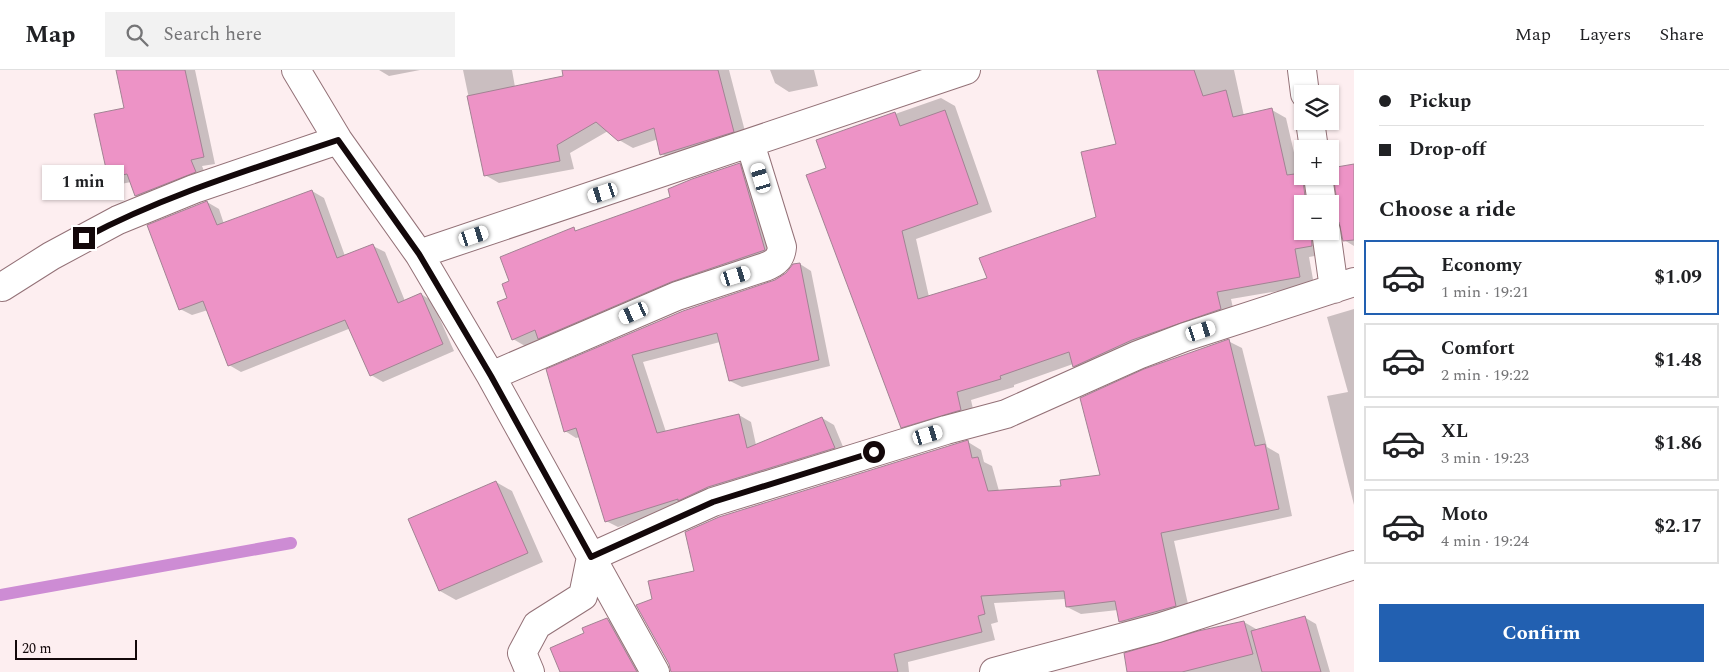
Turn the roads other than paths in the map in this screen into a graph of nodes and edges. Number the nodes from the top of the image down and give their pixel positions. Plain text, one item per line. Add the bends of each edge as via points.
1 (296, 70) edge
2 (966, 70) edge
3 (1302, 70) edge
4 (1304, 85) edge
5 (338, 140) junction
6 (750, 144) junction
7 (1329, 240) edge
8 (419, 254) junction
9 (1344, 286) edge
10 (2, 287) dead end
11 (491, 376) junction
12 (591, 557) junction
13 (1354, 565) edge
14 (530, 672) edge
15 (655, 672) edge
16 (994, 672) edge

1 - 5 street
2 - 6 street
3 - 4 street
5 - 8 street
5 - 10 street via 194,189 118,220
6 - 8 street
6 - 11 street via 782,247 778,260 634,313
7 - 9 street
8 - 11 street
9 - 12 street via 1185,337 1006,414 713,502
11 - 12 street
12 - 14 street via 583,596 537,625 522,653
12 - 15 street
13 - 16 street via 1158,628

